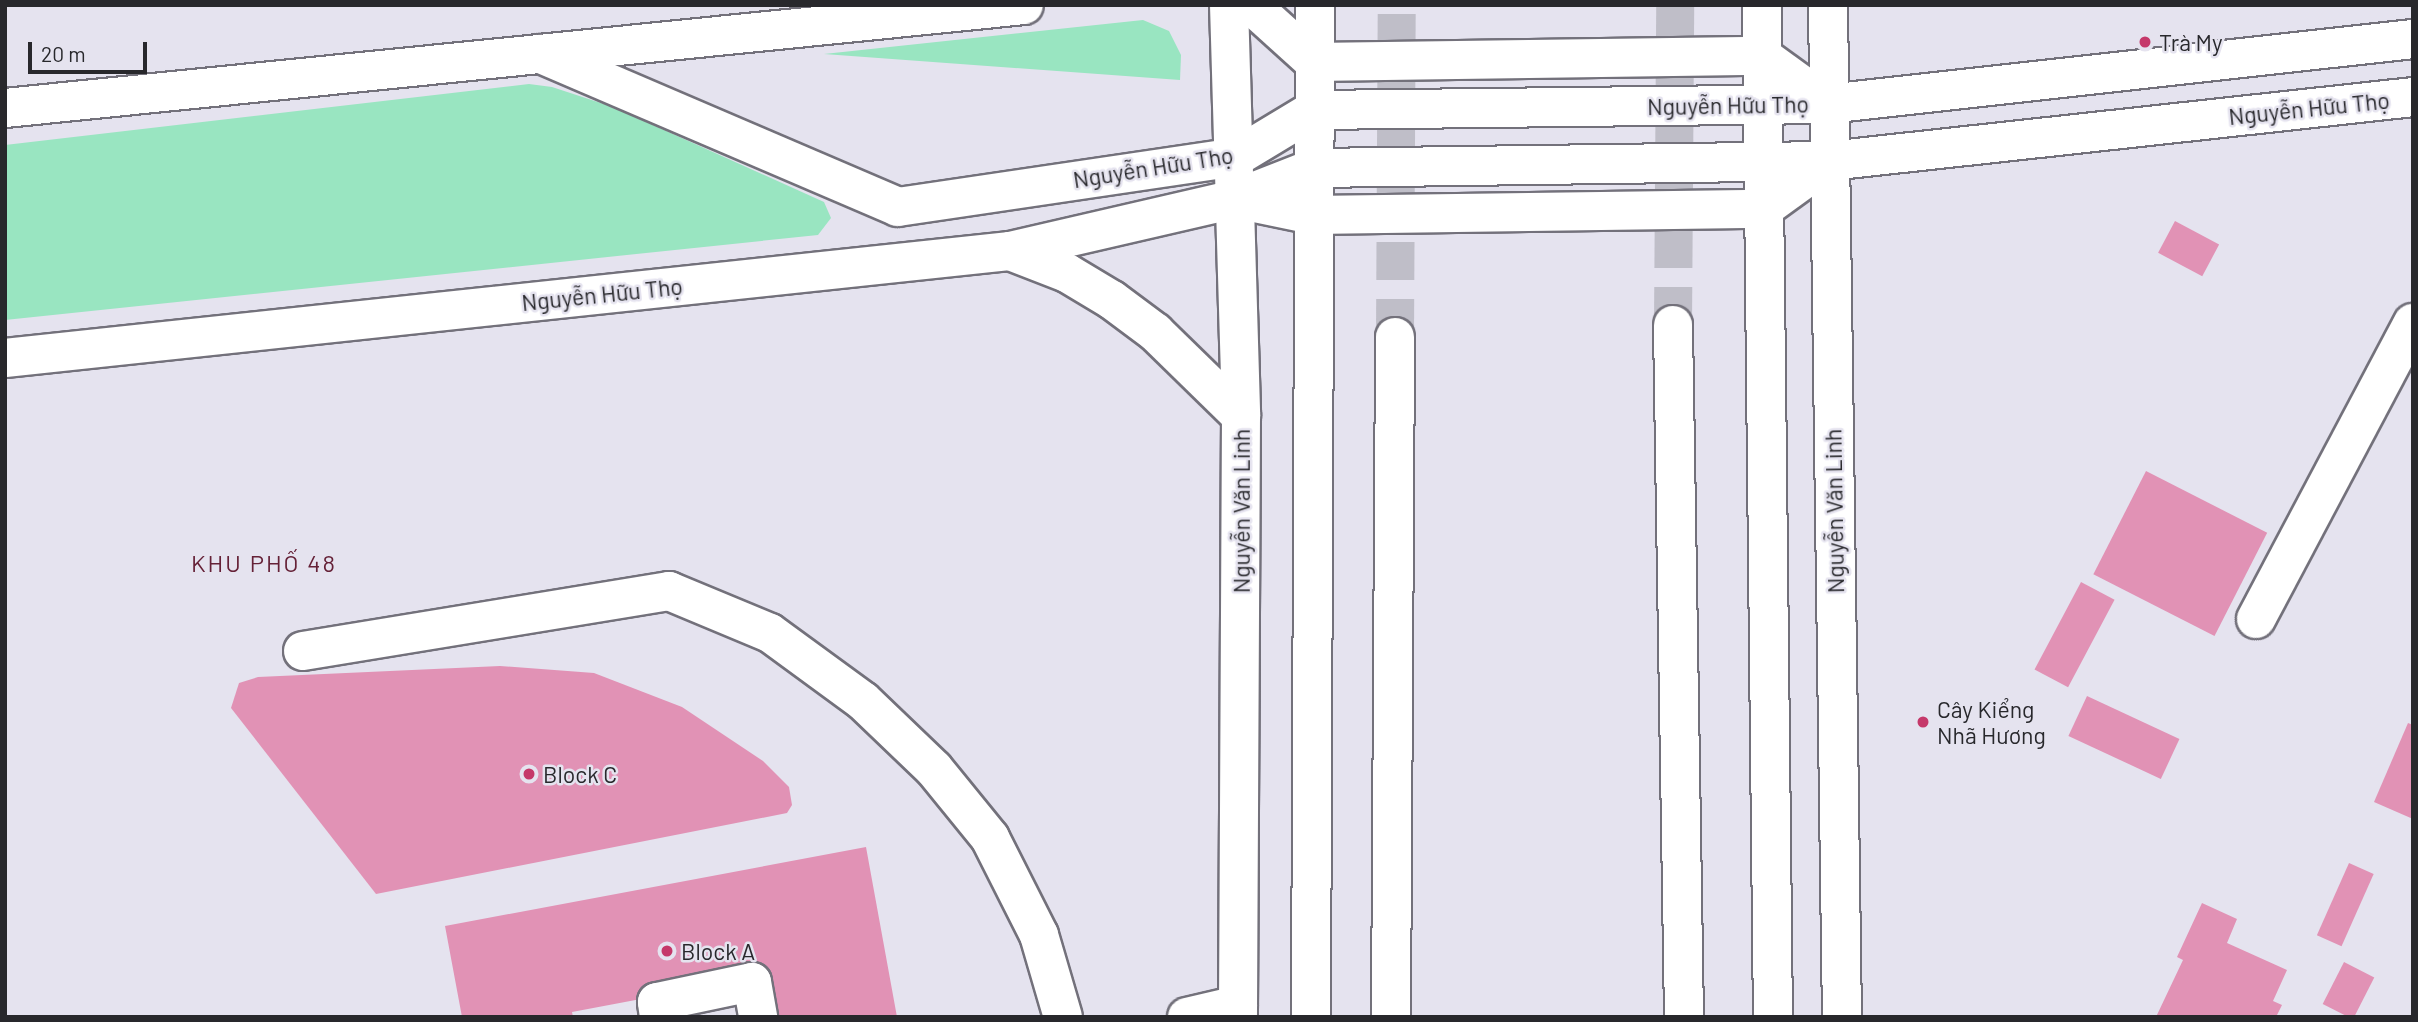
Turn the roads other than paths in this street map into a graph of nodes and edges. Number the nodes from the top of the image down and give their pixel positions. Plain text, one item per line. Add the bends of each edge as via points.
1 (1024, 5) edge
2 (1229, 5) edge
3 (1251, 5) edge
4 (1315, 5) edge
5 (1762, 5) edge
6 (1828, 5) edge
7 (2413, 39) edge
8 (541, 54) junction
9 (1762, 56) junction
10 (1314, 62) junction
11 (2413, 97) edge
12 (1762, 104) junction
13 (1828, 104) junction
14 (5, 108) edge
15 (1314, 110) junction
16 (1236, 157) junction
17 (1829, 161) junction
18 (1763, 162) junction
19 (1314, 168) junction
20 (1235, 199) junction
21 (1763, 209) junction
22 (1313, 215) junction
23 (1010, 251) junction
24 (2413, 323) edge
25 (1673, 325) tunnel mouth
26 (1395, 337) tunnel mouth
27 (5, 358) edge
28 (1241, 416) junction
29 (2256, 619) dead end
30 (303, 651) dead end
31 (1238, 1011) edge
32 (659, 1017) edge
33 (758, 1017) edge
34 (1063, 1017) edge
35 (1187, 1017) edge
36 (1311, 1017) edge
37 (1391, 1017) edge
38 (1684, 1017) edge
39 (1773, 1017) edge
40 (1842, 1017) edge

1 - 8 main road, Nguyễn Hữu Thọ
2 - 16 main road, Nguyễn Văn Linh
3 - 10 main road
4 - 10 main road
5 - 9 main road
6 - 13 main road, Nguyễn Văn Linh
7 - 13 main road, Nguyễn Hữu Thọ
8 - 14 main road, Nguyễn Hữu Thọ
8 - 16 main road, Nguyễn Hữu Thọ via 898,207
9 - 10 main road
9 - 12 main road
9 - 13 main road, Nguyễn Hữu Thọ
10 - 15 main road
11 - 17 main road, Nguyễn Hữu Thọ
12 - 13 main road, Nguyễn Hữu Thọ
12 - 15 main road, Nguyễn Hữu Thọ
12 - 18 main road
13 - 17 main road, Nguyễn Văn Linh
15 - 16 main road, Nguyễn Hữu Thọ
15 - 19 main road
16 - 20 main road, Nguyễn Văn Linh
17 - 18 main road, Nguyễn Hữu Thọ
17 - 21 main road, Nguyễn Hữu Thọ
17 - 40 main road, Nguyễn Văn Linh
18 - 19 main road, Nguyễn Hữu Thọ
18 - 21 main road
19 - 20 main road, Nguyễn Hữu Thọ
19 - 22 main road
20 - 22 main road, Nguyễn Hữu Thọ
20 - 23 main road, Nguyễn Hữu Thọ
20 - 28 main road, Nguyễn Văn Linh
21 - 22 main road, Nguyễn Hữu Thọ
21 - 39 main road
22 - 36 main road
23 - 27 main road, Nguyễn Hữu Thọ
23 - 28 main road via 1067,273 1112,300 1154,332
24 - 29 main road
25 - 38 main road
26 - 37 main road
28 - 31 main road, Nguyễn Văn Linh
30 - 34 main road via 668,591 771,634 863,701 934,769 990,838 1039,935
31 - 35 main road
32 - 33 main road via 657,1002 752,982

